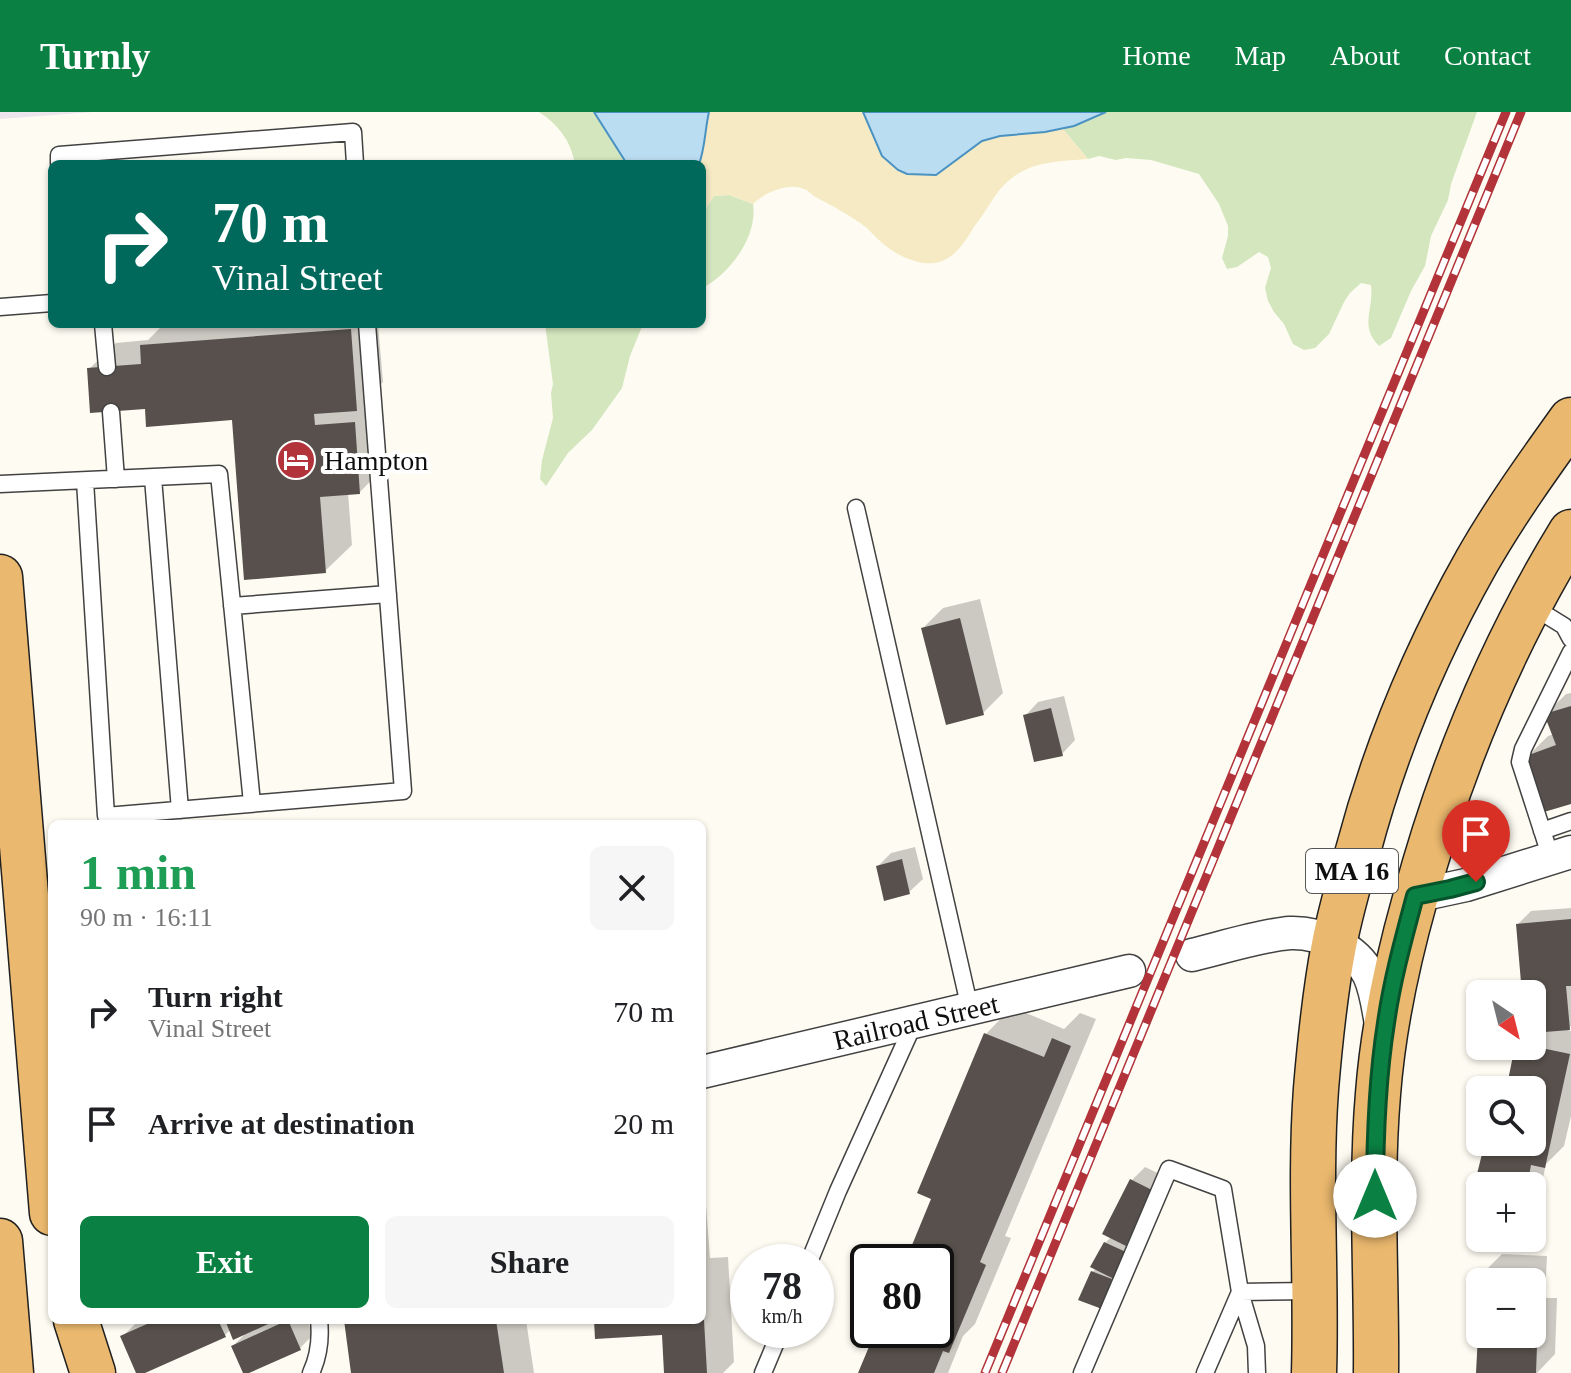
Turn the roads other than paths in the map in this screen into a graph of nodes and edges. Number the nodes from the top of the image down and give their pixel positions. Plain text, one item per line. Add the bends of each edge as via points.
1 (59, 160) edge
2 (355, 160) edge
3 (48, 303) edge
4 (0, 307) edge
5 (103, 328) edge
6 (367, 328) edge
7 (107, 367) dead end
8 (111, 412) dead end
9 (1571, 420) edge
10 (153, 478) junction
11 (116, 479) junction
12 (85, 481) junction
13 (0, 484) edge
14 (856, 508) dead end
15 (1571, 532) edge
16 (0, 577) edge
17 (388, 594) junction
18 (1529, 604) junction
19 (232, 606) junction
20 (1571, 639) edge
21 (1571, 657) edge
22 (252, 803) junction
23 (180, 810) junction
24 (1571, 821) edge
25 (1555, 847) edge
26 (1415, 896) junction
27 (1334, 943) junction
28 (1192, 955) dead end
29 (1129, 971) dead end
30 (970, 1009) junction
31 (914, 1022) junction
32 (1384, 1038) junction
33 (706, 1071) edge
34 (48, 1164) edge
35 (0, 1241) edge
36 (816, 1244) edge
37 (1314, 1291) junction
38 (1240, 1292) junction
39 (61, 1324) edge
40 (77, 1324) edge
41 (319, 1324) edge
42 (773, 1348) edge
43 (1377, 1372) edge
44 (11, 1373) edge
45 (64, 1373) edge
46 (93, 1373) edge
47 (311, 1373) edge
48 (763, 1373) edge
49 (1082, 1373) edge
50 (1205, 1373) edge
51 (1257, 1373) edge
52 (1314, 1373) edge

1 - 2 lane via 59,155 353,132
3 - 4 lane
5 - 7 lane
6 - 17 lane
8 - 11 lane
9 - 27 highway, MA 16 via 1489,540 1421,671 1370,806
10 - 11 lane
10 - 19 lane via 219,474
10 - 23 lane
11 - 12 lane
12 - 13 lane
12 - 23 lane via 106,816
14 - 30 lane
15 - 18 highway, MA 16
16 - 34 highway
17 - 19 lane
17 - 22 lane via 403,791
18 - 20 lane via 1564,626
18 - 26 highway, MA 16 via 1462,750
19 - 22 lane
21 - 25 lane via 1520,762
22 - 23 lane
24 - 25 lane
25 - 26 street via 1466,885
26 - 32 highway, MA 16
27 - 28 street via 1291,933
27 - 32 street via 1367,972
27 - 37 highway, MA 16 via 1315,1114
29 - 30 street, Railroad Street
30 - 31 street, Railroad Street
31 - 33 street, Railroad Street
31 - 36 lane
32 - 43 highway, MA 16 via 1376,1122
35 - 44 highway
37 - 38 lane
37 - 52 highway, MA 16
38 - 49 lane via 1223,1189 1169,1169
38 - 50 lane
38 - 51 lane via 1256,1346
39 - 45 highway
40 - 46 highway
41 - 47 lane via 318,1355
42 - 48 lane

